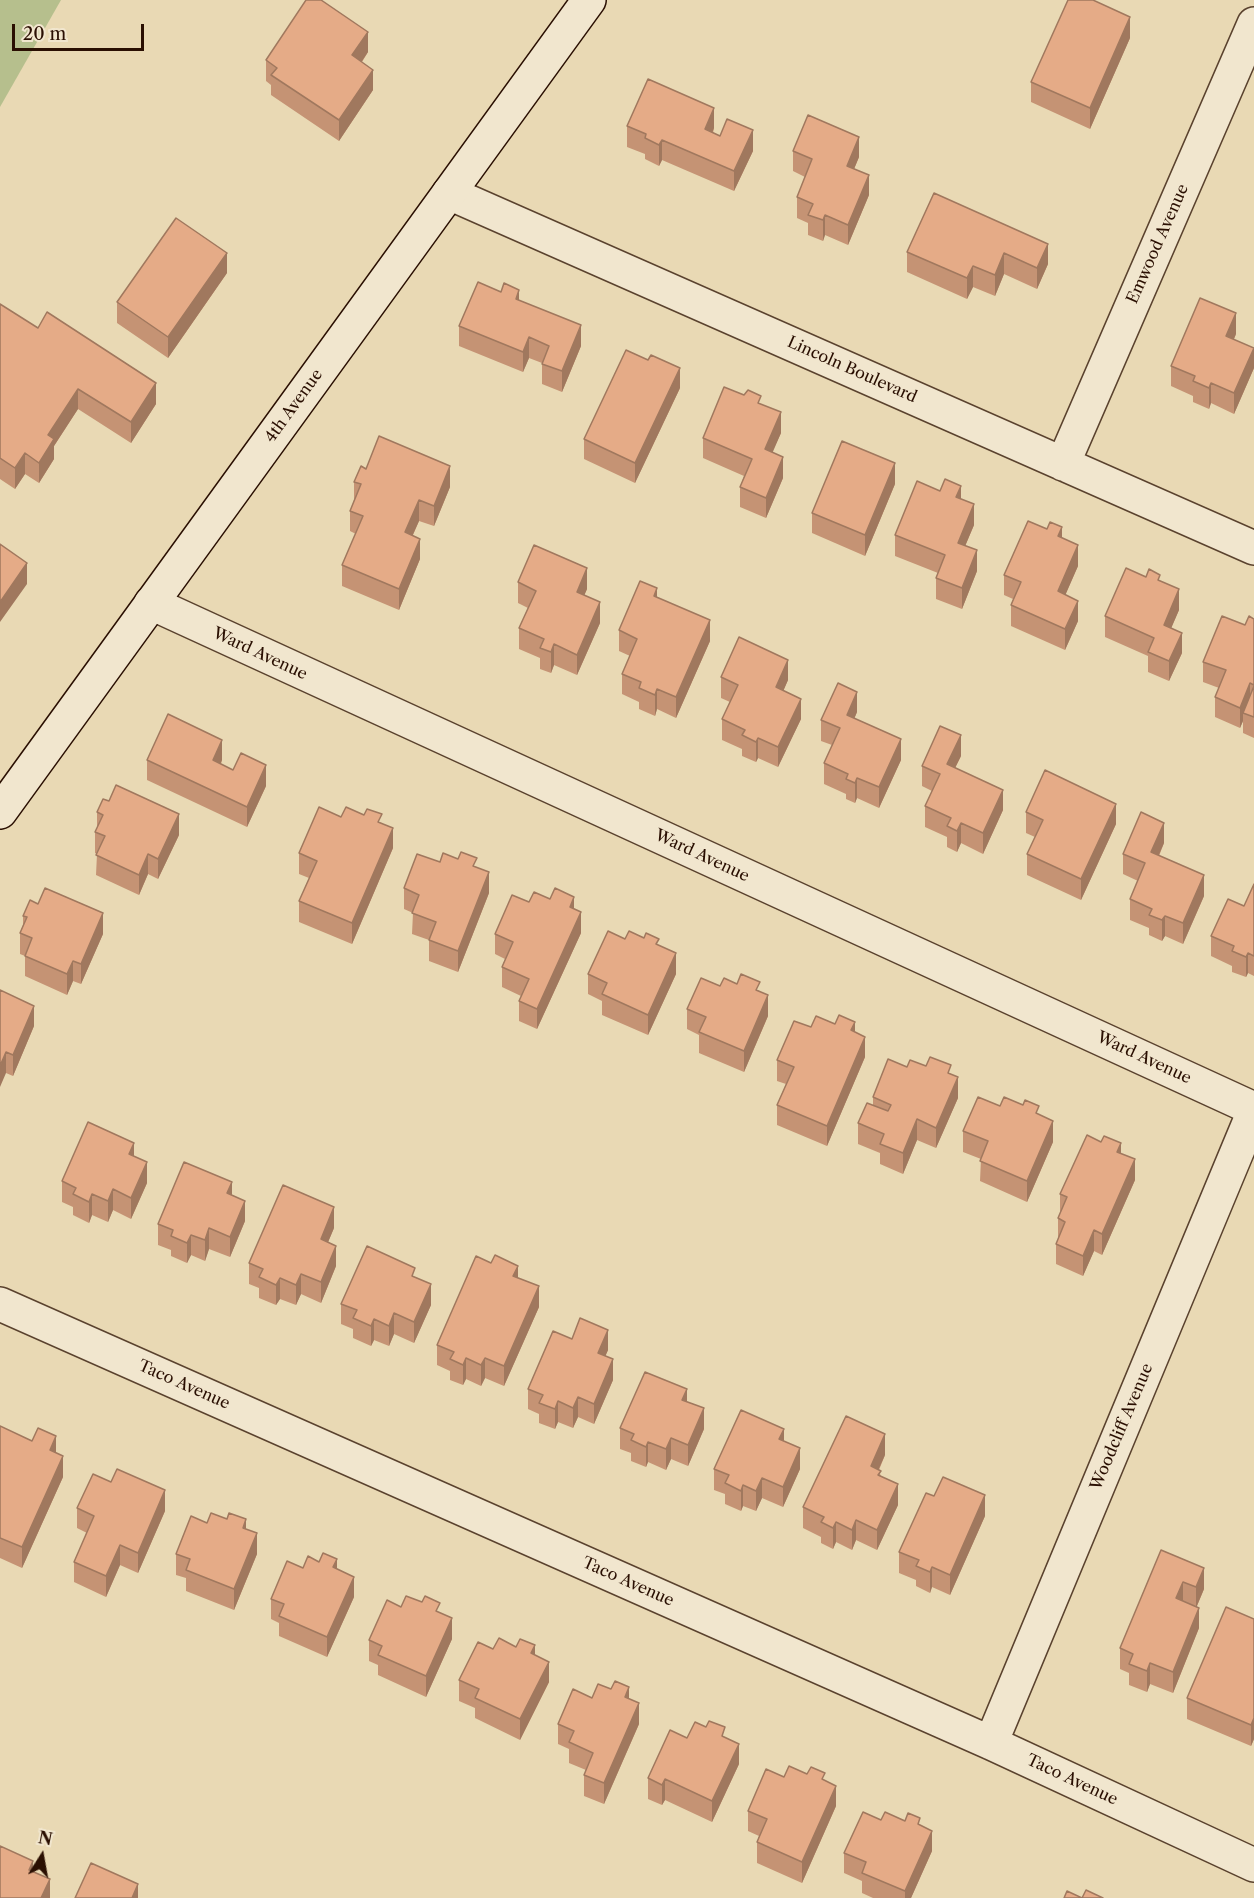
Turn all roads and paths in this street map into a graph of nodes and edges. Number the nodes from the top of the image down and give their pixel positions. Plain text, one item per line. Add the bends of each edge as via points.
1 (589, 0) edge
2 (1254, 24) edge
3 (449, 193) junction
4 (1063, 464) junction
5 (1254, 548) edge
6 (150, 603) junction
7 (0, 812) edge
8 (1254, 1110) edge
9 (0, 1304) edge
10 (991, 1743) junction
11 (1254, 1865) edge

1 - 3 street, 4th Avenue
2 - 4 street, Emwood Avenue
3 - 4 street, Lincoln Boulevard
3 - 6 street, 4th Avenue
4 - 5 street, Lincoln Boulevard
6 - 7 street, 4th Avenue
6 - 8 street, Ward Avenue
8 - 10 street, Woodcliff Avenue
9 - 10 street, Taco Avenue
10 - 11 street, Taco Avenue

